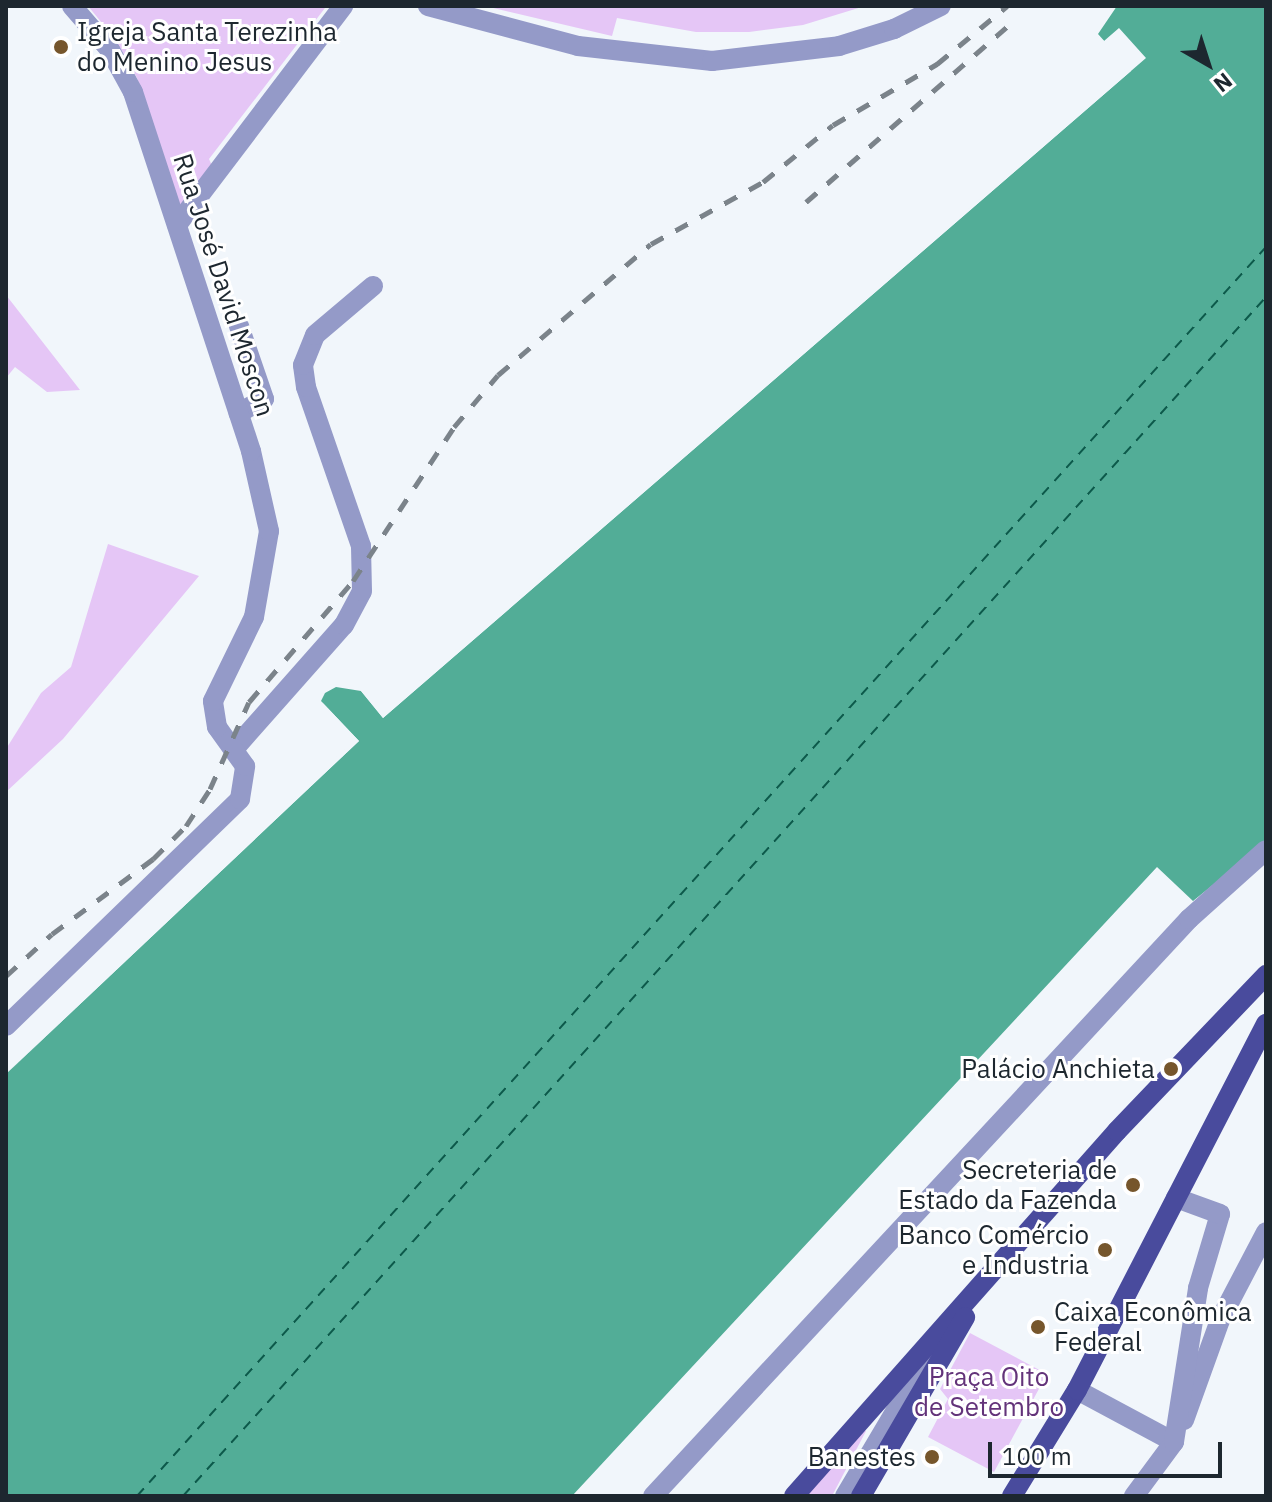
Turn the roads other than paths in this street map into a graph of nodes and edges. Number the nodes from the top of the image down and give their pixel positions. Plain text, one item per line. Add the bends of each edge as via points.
1 (72, 6) edge
2 (343, 6) edge
3 (428, 6) edge
4 (941, 6) edge
5 (177, 225) junction
6 (373, 286) dead end
7 (239, 326) dead end
8 (239, 413) junction
9 (235, 748) junction
10 (1266, 850) edge
11 (1266, 975) edge
12 (1266, 1024) edge
13 (6, 1026) edge
14 (1176, 1198) junction
15 (1266, 1232) edge
16 (1022, 1240) junction
17 (948, 1324) junction
18 (1077, 1390) junction
19 (1174, 1442) junction
20 (653, 1496) edge
21 (794, 1496) edge
22 (845, 1496) edge
23 (861, 1496) edge
24 (1012, 1496) edge
25 (1134, 1496) edge

1 - 5 street, Rua José David Moscon via 126,76
2 - 5 street
3 - 4 street via 578,46 712,61 839,46 894,29
5 - 8 street, Rua José David Moscon
6 - 9 street via 315,335 303,365 361,546 362,591 344,625
7 - 8 street via 264,399
8 - 9 street, Rua José David Moscon via 268,507 260,600 213,701 217,727
9 - 13 street via 246,774 235,806
10 - 20 street via 1200,907
11 - 16 main road
12 - 14 main road
14 - 18 main road
14 - 19 street via 1220,1214 1198,1288
15 - 19 street via 1220,1320
16 - 17 main road
16 - 23 main road via 969,1311
17 - 21 main road
17 - 22 street
18 - 19 street
18 - 24 main road
19 - 25 street

